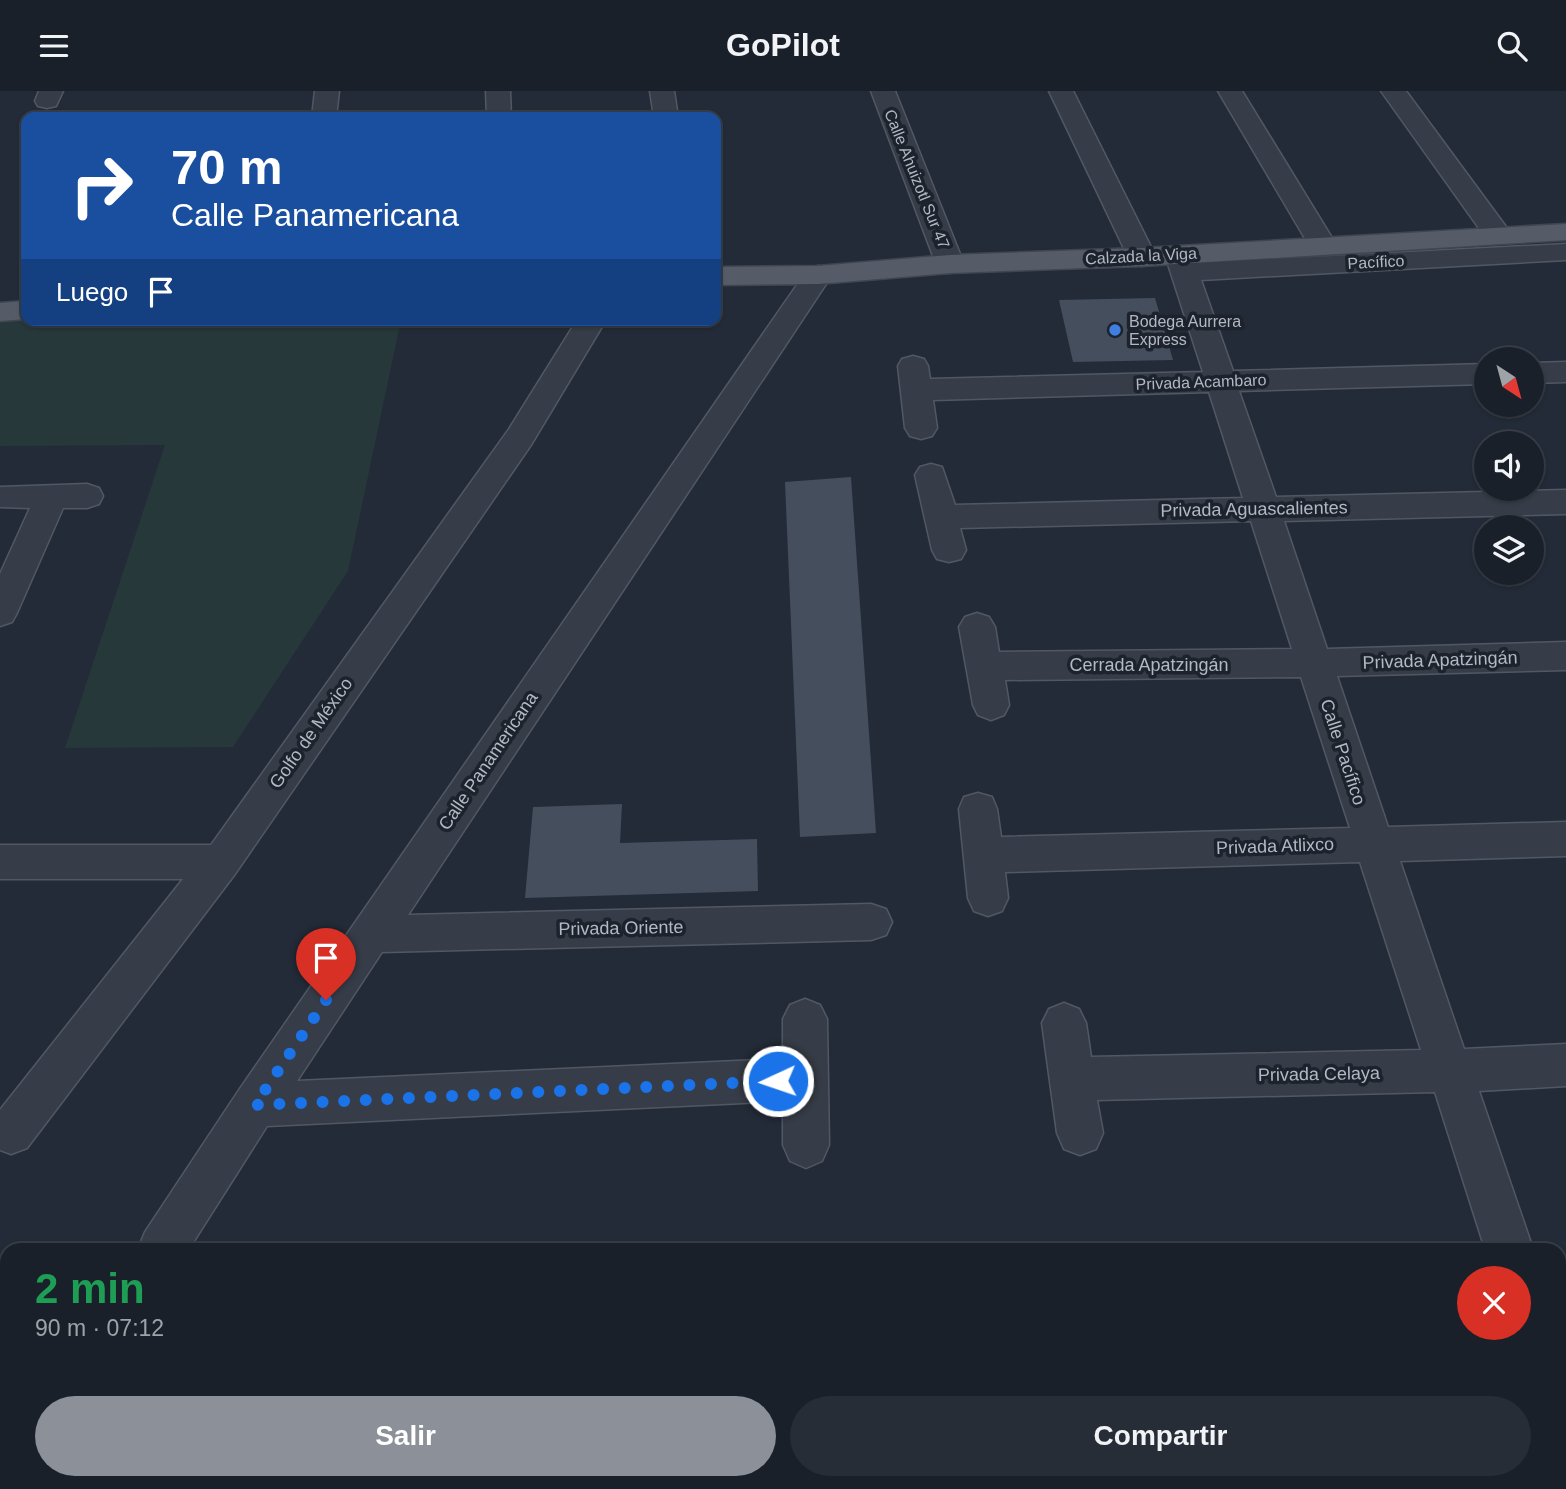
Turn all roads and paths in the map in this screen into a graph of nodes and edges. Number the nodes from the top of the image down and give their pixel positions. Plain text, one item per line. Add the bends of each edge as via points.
1 (327, 91) edge
2 (498, 91) edge
3 (662, 91) edge
4 (1061, 91) edge
5 (1230, 91) edge
6 (1393, 91) edge
7 (876, 92) edge
8 (325, 112) edge
9 (499, 112) edge
10 (665, 112) edge
11 (1566, 232) edge
12 (1498, 235) junction
13 (1323, 246) junction
14 (1566, 252) edge
15 (1142, 257) junction
16 (1182, 263) junction
17 (950, 264) junction
18 (818, 275) junction
19 (721, 277) edge
20 (21, 310) edge
21 (0, 312) edge
22 (588, 326) edge
23 (1566, 372) edge
24 (1544, 373) edge
25 (1474, 374) edge
26 (1223, 381) junction
27 (921, 428) dead end
28 (931, 475) dead end
29 (87, 496) dead end
30 (7, 497) dead end
31 (51, 497) junction
32 (1566, 502) edge
33 (1264, 509) junction
34 (941, 517) junction
35 (949, 550) dead end
36 (0, 613) edge
37 (976, 627) dead end
38 (1566, 656) edge
39 (1314, 663) junction
40 (984, 666) junction
41 (991, 705) dead end
42 (978, 809) dead end
43 (1566, 839) edge
44 (1372, 843) junction
45 (983, 855) junction
46 (0, 862) edge
47 (221, 862) junction
48 (988, 898) dead end
49 (871, 922) dead end
50 (371, 934) junction
51 (805, 1019) dead end
52 (1064, 1023) dead end
53 (1566, 1065) edge
54 (1450, 1071) junction
55 (806, 1079) junction
56 (1072, 1079) junction
57 (255, 1105) junction
58 (11, 1132) dead end
59 (1080, 1133) dead end
60 (806, 1145) dead end
61 (166, 1243) edge
62 (1506, 1243) edge

1 - 8 street
2 - 9 street
3 - 10 street
4 - 15 street
5 - 13 street
6 - 12 street
7 - 17 street, Calle Ahuizotl Sur 47
11 - 12 main road, Calzada la Viga
12 - 13 main road, Calzada la Viga
13 - 16 main road, Calzada la Viga
14 - 16 street, Pacífico
15 - 16 main road, Calzada la Viga
15 - 17 main road, Calzada la Viga
16 - 26 street, Calle Pacífico
17 - 18 main road, Calzada la Viga
18 - 19 main road, Calzada la Viga
18 - 50 street, Calle Panamericana
20 - 21 main road
22 - 47 street, Golfo de México via 520,437
23 - 24 street
25 - 26 street, Privada Acambaro
26 - 27 street, Privada Acambaro via 914,378
26 - 33 street, Calle Pacífico
28 - 34 street
29 - 31 street
30 - 31 street
31 - 36 street
32 - 33 street, Privada Aguascalientes
33 - 34 street, Privada Aguascalientes
33 - 39 street, Calle Pacífico
34 - 35 street
37 - 40 street
38 - 39 street, Privada Apatzingán
39 - 40 street, Cerrada Apatzingán
39 - 44 street, Calle Pacífico
40 - 41 street
42 - 45 street
43 - 44 street, Privada Atlixco
44 - 45 street, Privada Atlixco
44 - 54 street, Calle Pacífico
45 - 48 street
46 - 47 street
47 - 58 street, Golfo de México
49 - 50 street, Privada Oriente
50 - 57 street, Calle Panamericana
51 - 55 street
52 - 56 street
53 - 54 street, Privada Celaya
54 - 56 street, Privada Celaya
54 - 62 street, Calle Pacífico
55 - 57 street
55 - 60 street
56 - 59 street
57 - 61 street, Calle Panamericana

